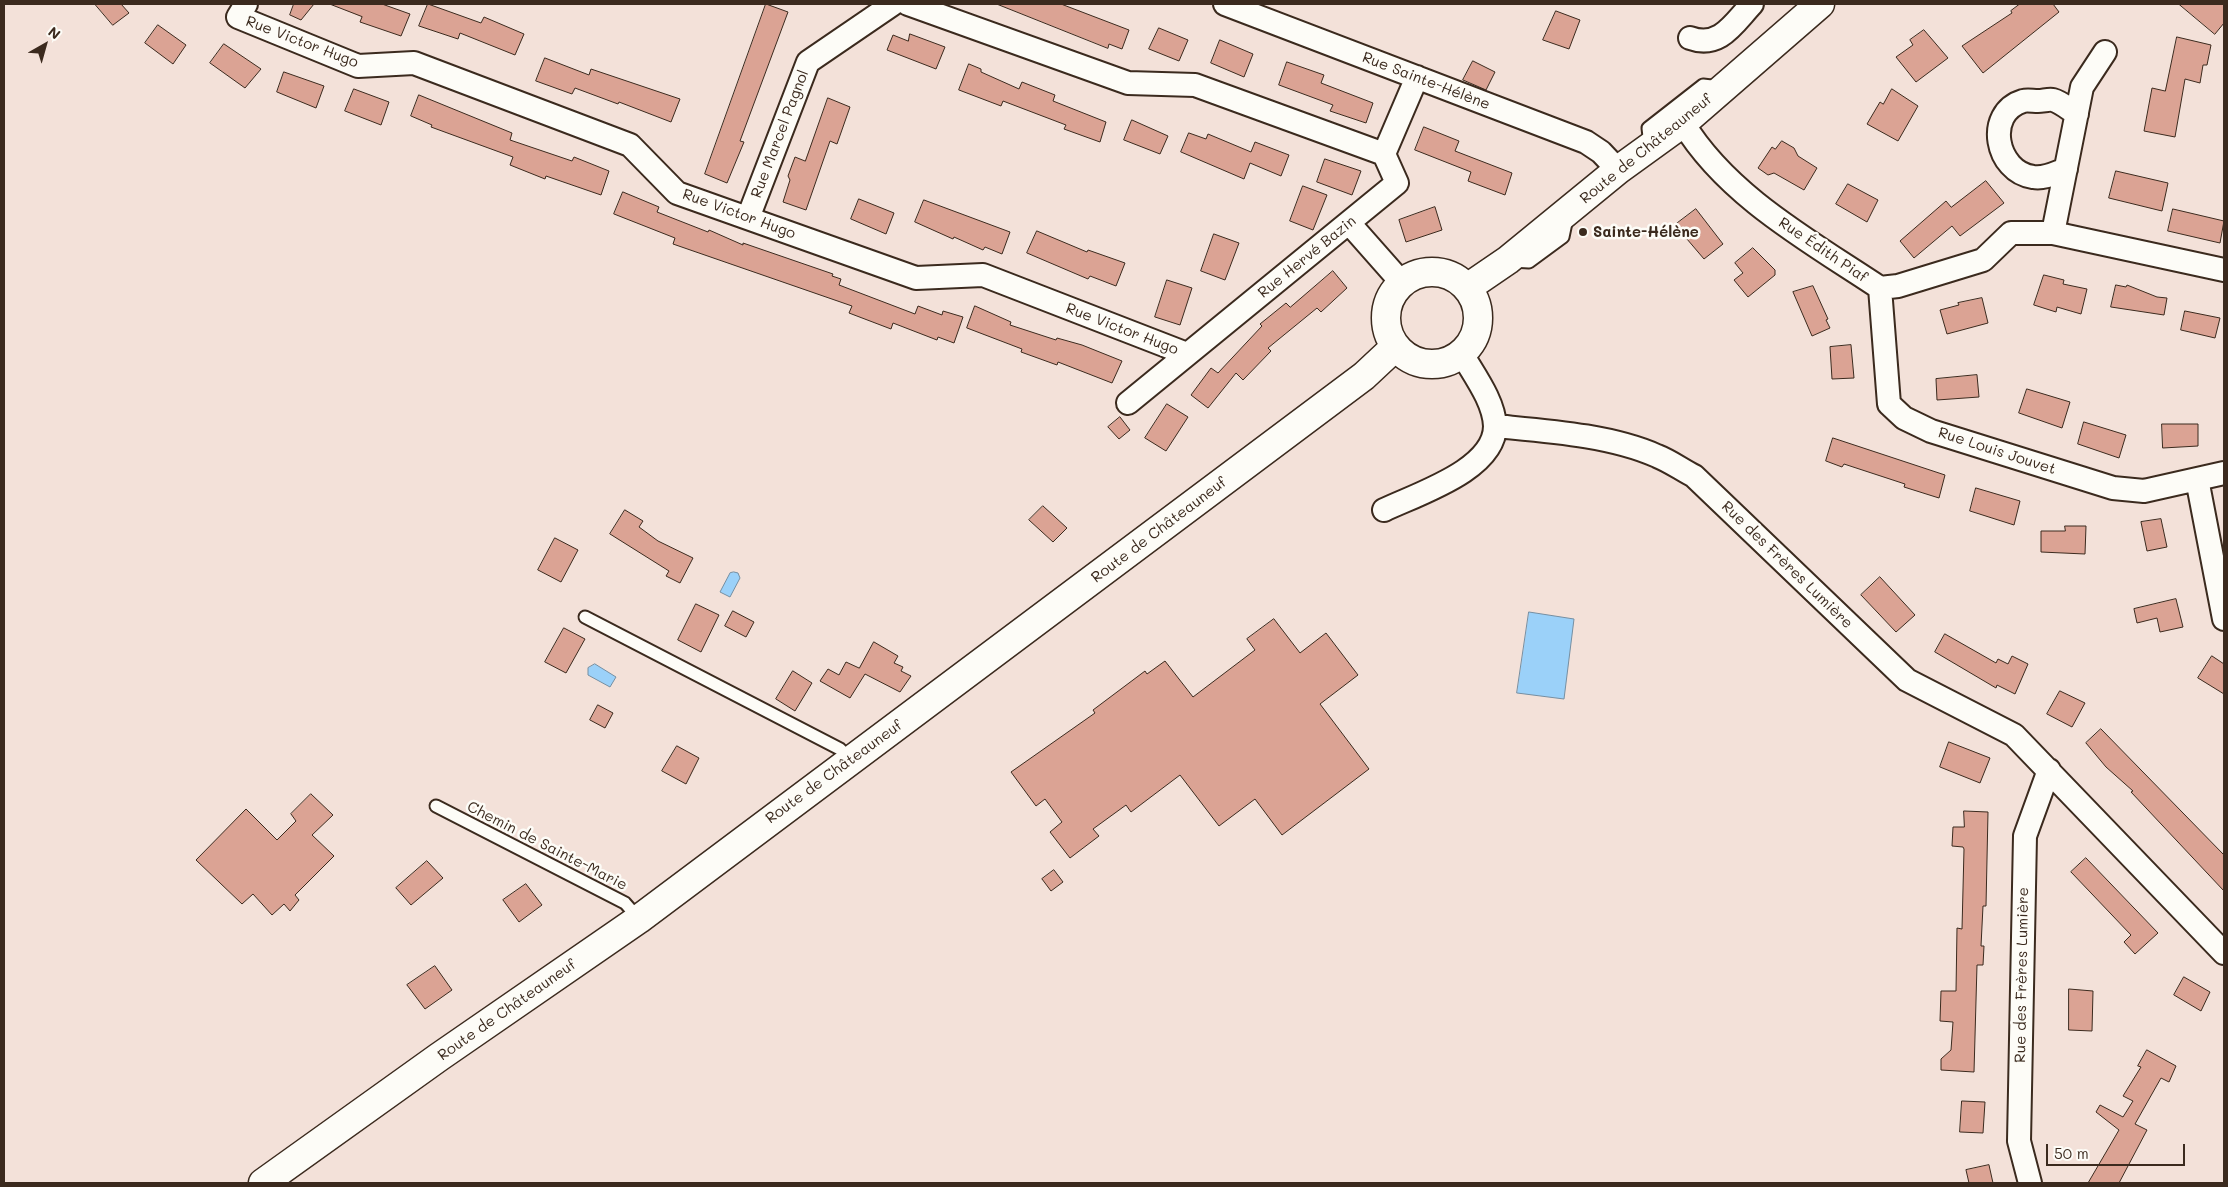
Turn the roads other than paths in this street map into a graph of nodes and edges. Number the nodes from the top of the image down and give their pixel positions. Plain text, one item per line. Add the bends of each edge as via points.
1 (246, 4) edge
2 (893, 4) edge
3 (908, 4) edge
4 (1226, 4) edge
5 (1752, 4) edge
6 (1820, 4) edge
7 (1690, 38) dead end
8 (2105, 52) dead end
9 (1417, 78) junction
10 (1721, 87) junction
11 (2077, 114) junction
12 (1682, 122) junction
13 (1650, 146) junction
14 (1384, 154) junction
15 (2066, 169) junction
16 (1618, 170) junction
17 (748, 218) junction
18 (1349, 223) junction
19 (2053, 232) junction
20 (2224, 270) edge
21 (1402, 283) junction
22 (1467, 288) junction
23 (1880, 288) junction
24 (1395, 347) junction
25 (1187, 354) junction
26 (1462, 354) junction
27 (1128, 403) dead end
28 (1495, 426) junction
29 (2224, 473) edge
30 (2197, 479) junction
31 (1384, 510) dead end
32 (585, 617) dead end
33 (2224, 619) edge
34 (851, 760) junction
35 (2049, 770) junction
36 (436, 806) dead end
37 (639, 920) junction
38 (2224, 953) edge
39 (263, 1183) edge
40 (2030, 1183) edge

1 - 17 street, Rue Victor Hugo via 238,17 358,66 414,63 630,145 677,193
2 - 17 street, Rue Marcel Pagnol via 808,62
3 - 14 street via 1128,83 1195,85
4 - 9 street, Rue Sainte-Hélène
5 - 7 street via 1720,37 1705,42
6 - 10 main road, Route de Châteauneuf
8 - 11 street via 2082,87
9 - 14 street
9 - 16 street, Rue Sainte-Hélène via 1586,142
10 - 12 main road, Route de Châteauneuf
10 - 13 lane via 1703,85 1648,128
11 - 15 street
11 - 15 street via 2053,100 2023,101 2008,109 1999,125 1998,139 2004,159 2018,172 2032,177 2049,176
12 - 13 main road, Route de Châteauneuf
12 - 23 street, Rue Édith Piaf via 1717,168 1783,224
13 - 16 main road, Route de Châteauneuf
14 - 18 street, Rue Hervé Bazin via 1397,183
15 - 19 street
16 - 22 main road, Route de Châteauneuf via 1508,260
17 - 25 street, Rue Victor Hugo via 916,278 983,275
18 - 21 street
18 - 25 street, Rue Hervé Bazin
19 - 20 street, Rue Édith Piaf
19 - 23 street, Rue Édith Piaf via 2011,233 1983,260 1898,286
21 - 22 main road via 1414,276 1435,273 1456,279
21 - 24 main road via 1387,306 1388,334
22 - 26 main road via 1474,301 1477,322 1471,343
23 - 30 street, Rue Louis Jouvet via 1889,404 1904,418 1931,430 2113,488 2144,491
24 - 26 main road via 1406,357 1434,365
24 - 34 main road, Route de Châteauneuf via 1364,376
25 - 27 street, Rue Hervé Bazin
26 - 28 street via 1485,393
28 - 31 street via 1493,441 1483,457 1462,473
28 - 35 street, Rue des Frères Lumière via 1616,443 1657,456 1694,476 1907,680 2014,735
29 - 30 street, Rue Louis Jouvet
30 - 33 street
32 - 34 lane via 840,748
34 - 37 main road, Route de Châteauneuf
35 - 38 street, Rue des Frères Lumière
35 - 40 street, Rue des Frères Lumière via 2025,836 2019,1141
36 - 37 lane, Chemin de Sainte-Marie via 626,903
37 - 39 main road, Route de Châteauneuf

